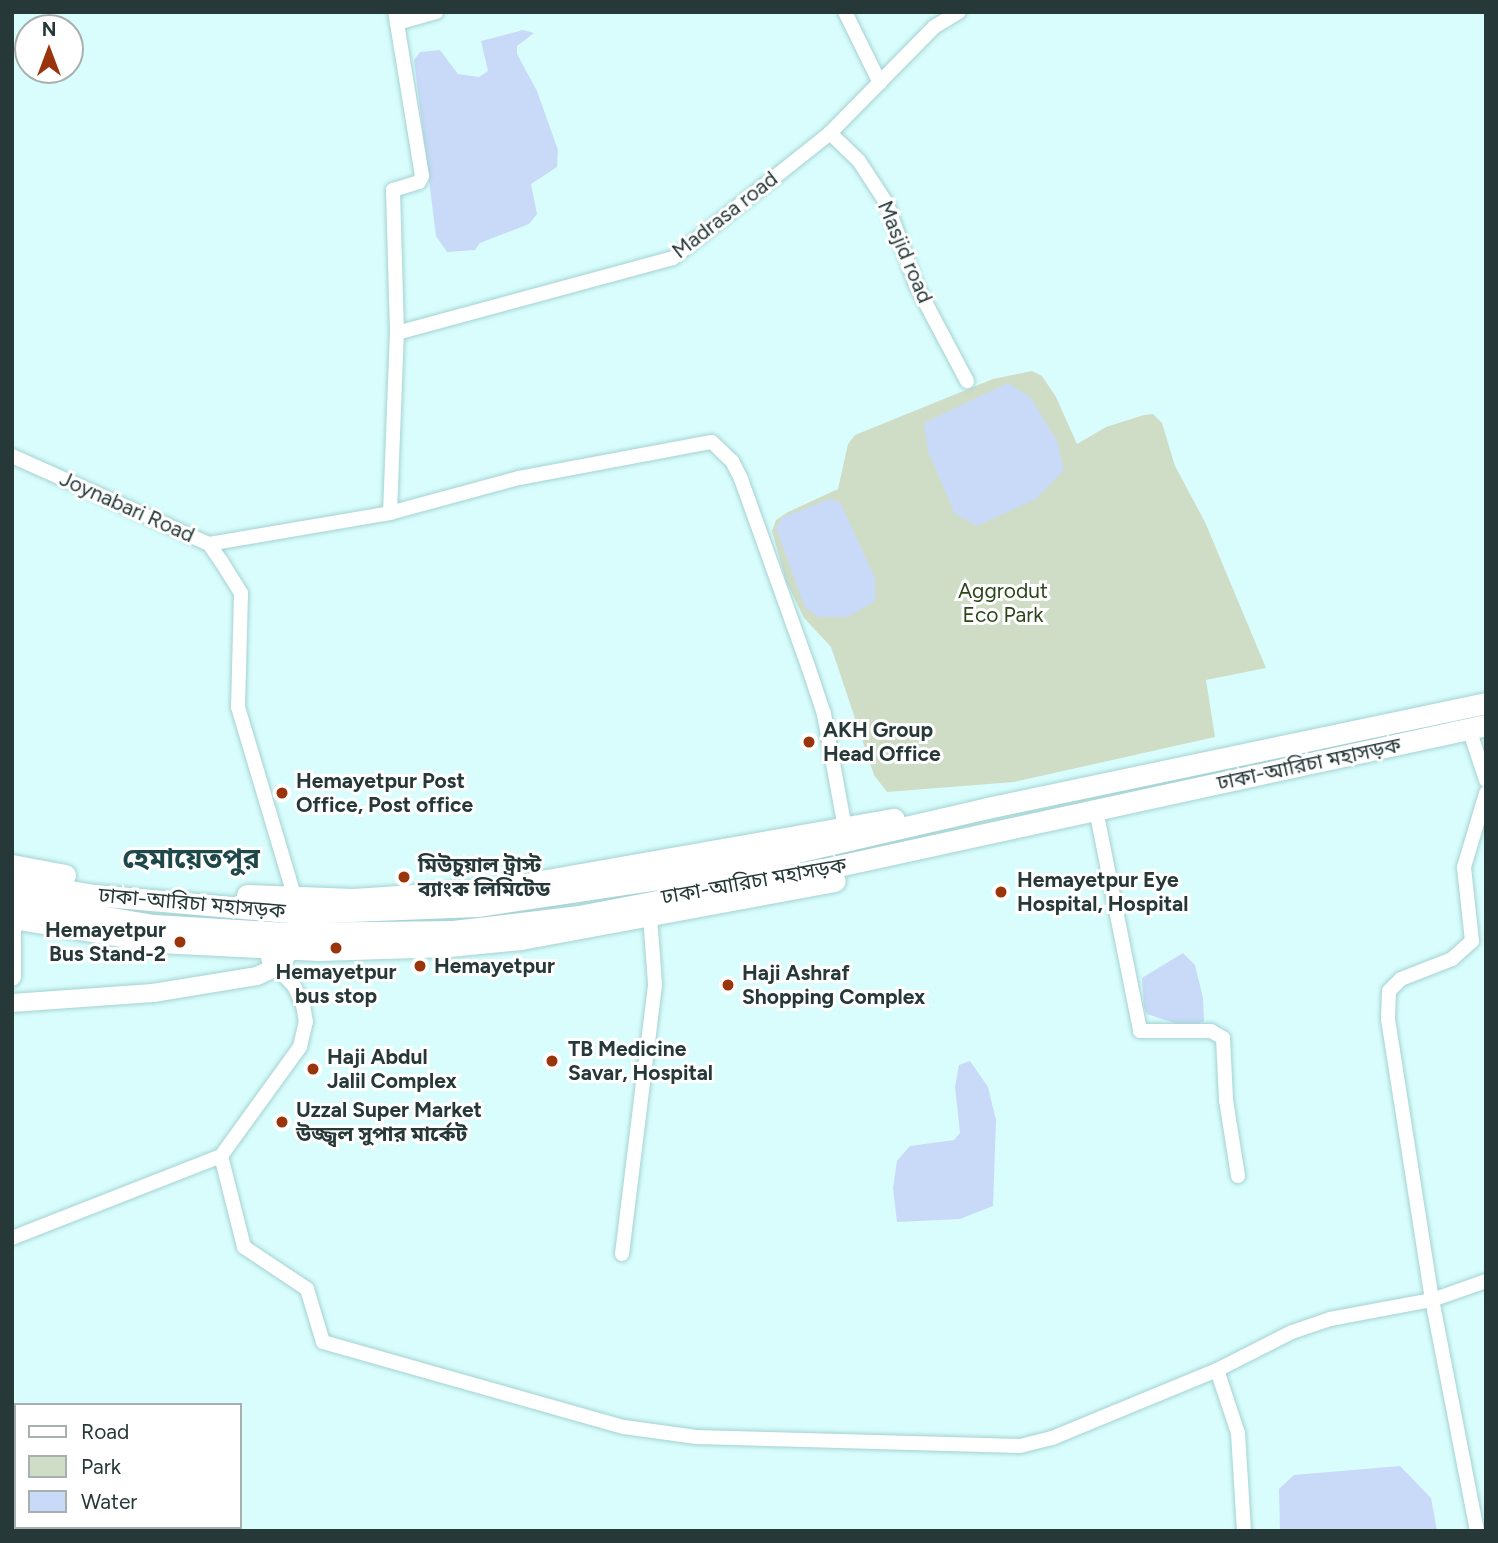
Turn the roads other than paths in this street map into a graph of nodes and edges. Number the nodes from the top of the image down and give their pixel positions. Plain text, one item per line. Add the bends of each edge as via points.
1 (436, 12) edge
2 (845, 12) edge
3 (959, 12) edge
4 (396, 18) edge
5 (880, 83) junction
6 (830, 133) junction
7 (397, 333) junction
8 (967, 381) dead end
9 (12, 456) edge
10 (390, 513) junction
11 (209, 544) junction
12 (1486, 703) edge
13 (1477, 727) edge
14 (1486, 780) edge
15 (1486, 793) edge
16 (987, 808) junction
17 (1096, 810) junction
18 (845, 828) junction
19 (996, 831) junction
20 (12, 865) edge
21 (12, 881) edge
22 (295, 898) junction
23 (12, 901) edge
24 (650, 916) junction
25 (12, 918) edge
26 (12, 931) edge
27 (278, 955) junction
28 (12, 977) edge
29 (12, 992) edge
30 (12, 1003) edge
31 (221, 1156) junction
32 (1238, 1176) dead end
33 (12, 1238) edge
34 (622, 1254) dead end
35 (1486, 1281) edge
36 (1432, 1300) junction
37 (1217, 1370) junction
38 (1244, 1531) edge
39 (1477, 1531) edge

1 - 4 street
2 - 5 street
3 - 5 street, Madrasa road via 934,27
4 - 7 street via 422,176 419,183 393,190
5 - 6 street, Madrasa road
6 - 7 street, Madrasa road via 673,258
6 - 8 street, Masjid road via 859,161 887,204 916,285
7 - 10 street
9 - 11 street, Joynabari Road
10 - 11 street
10 - 18 street via 519,478 705,442 717,445 741,479 824,713
11 - 22 street, Joynabari Road via 241,593 238,708
12 - 16 highway, ঢাকা-আরিচা মহাসড়ক
13 - 14 street
13 - 17 highway, ঢাকা-আরিচা মহাসড়ক
15 - 36 street via 1464,867 1472,941 1452,959 1401,979 1389,991 1388,1019
16 - 18 highway
16 - 21 highway, ঢাকা-আরিচা মহাসড়ক via 719,870 489,904 385,913 198,906
17 - 19 highway, ঢাকা-আরিচা মহাসড়ক
17 - 32 street via 1140,1031 1211,1031 1223,1038 1226,1100
18 - 22 highway via 490,890
19 - 23 highway, ঢাকা-আরিচা মহাসড়ক via 579,915 453,931 287,933 153,925
19 - 24 highway via 954,854
20 - 22 highway via 119,885
24 - 27 highway via 448,946
24 - 34 street via 655,984
25 - 27 highway via 159,942
26 - 28 main road
27 - 29 main road via 152,982
27 - 30 main road via 257,976 153,993
27 - 31 street via 303,1005 306,1022 300,1047
31 - 33 street
31 - 37 street via 244,1247 307,1289 323,1342 624,1427 696,1437 1020,1446 1052,1438
35 - 36 street
36 - 37 street via 1292,1332
36 - 39 street
37 - 38 street via 1238,1433

